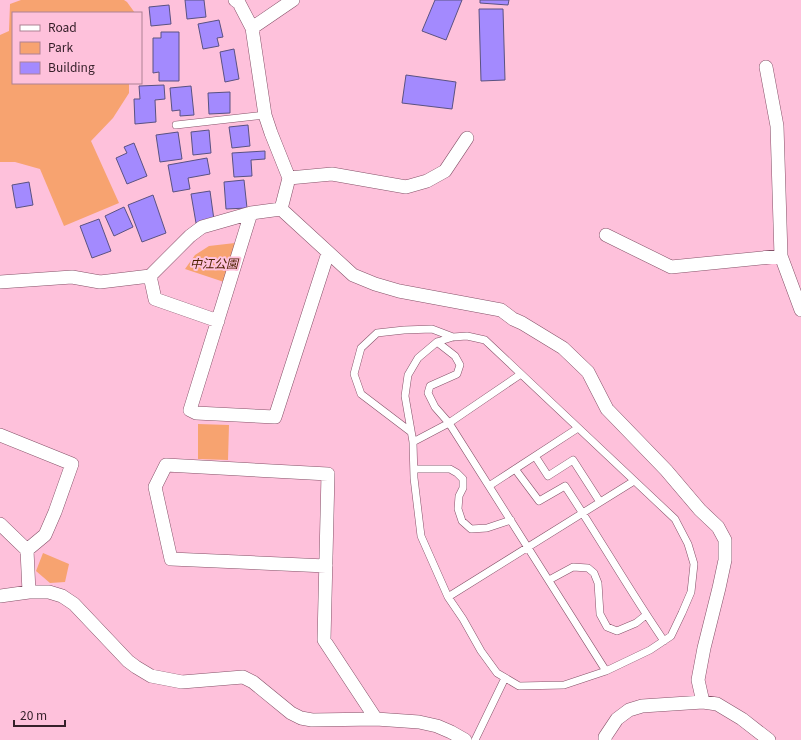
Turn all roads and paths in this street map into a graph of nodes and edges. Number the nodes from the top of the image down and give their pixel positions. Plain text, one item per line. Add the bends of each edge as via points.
1 (235, 0) edge
2 (293, 0) edge
3 (252, 28) junction
4 (766, 67) dead end
5 (265, 114) junction
6 (176, 125) dead end
7 (467, 138) dead end
8 (289, 178) junction
9 (281, 209) junction
10 (251, 213) junction
11 (606, 235) dead end
12 (328, 253) junction
13 (781, 256) junction
14 (150, 276) junction
15 (0, 282) edge
16 (801, 310) edge
17 (218, 321) junction
18 (453, 337) junction
19 (437, 342) junction
20 (521, 374) junction
21 (449, 423) junction
22 (578, 428) junction
23 (411, 432) junction
24 (0, 435) edge
25 (413, 442) junction
26 (535, 456) junction
27 (414, 469) junction
28 (515, 469) junction
29 (634, 480) junction
30 (489, 486) junction
31 (600, 502) junction
32 (582, 512) junction
33 (511, 520) junction
34 (0, 524) edge
35 (528, 547) junction
36 (26, 550) junction
37 (326, 566) junction
38 (549, 580) junction
39 (29, 592) junction
40 (0, 596) edge
41 (448, 597) junction
42 (646, 615) junction
43 (664, 641) junction
44 (606, 671) junction
45 (505, 678) junction
46 (703, 702) junction
47 (376, 719) junction
48 (465, 740) edge
49 (475, 740) edge
50 (604, 740) edge
51 (769, 740) edge

1 - 3 street
2 - 3 street
3 - 5 street
4 - 13 street via 777,126
5 - 6 lane
5 - 8 street
7 - 8 street via 445,171 427,181 406,187 332,174
8 - 9 street
9 - 10 street
9 - 12 street
10 - 14 street via 202,227
10 - 17 street
11 - 13 street via 672,267
12 - 17 street via 275,417 196,413 190,410
12 - 46 street via 353,275 375,284 399,291 501,310 563,348 588,372 607,409 718,527 725,540 725,560 698,680
13 - 16 street
14 - 15 street via 100,282 72,276
14 - 17 street via 154,299
18 - 19 lane
18 - 20 lane via 467,336 485,340
18 - 23 lane via 432,329 377,333 360,348 354,374 361,394
19 - 21 lane via 455,356 460,365 457,374 430,386 428,393
19 - 23 lane via 418,358 408,375 406,396
20 - 21 lane
20 - 22 lane
21 - 25 lane
21 - 30 lane
22 - 26 lane
22 - 29 lane
23 - 25 lane
24 - 36 street via 72,464 45,535
25 - 27 lane
26 - 28 lane
26 - 31 lane via 548,476 573,460
27 - 33 lane via 450,469 457,473 462,479 458,509 462,521 471,529 487,528
27 - 41 lane via 421,536
28 - 30 lane
28 - 32 lane via 539,502 565,486
29 - 31 lane
29 - 43 lane via 676,520 688,544 694,564 692,592 671,636
30 - 33 lane
31 - 32 lane
32 - 35 lane
32 - 42 lane
33 - 35 lane
34 - 36 street
35 - 38 lane
35 - 41 lane
36 - 39 street
37 - 37 street via 328,474 166,465 155,487 171,559
37 - 47 street via 324,640
38 - 42 lane via 574,567 588,568 598,583 600,614 607,627 617,631 636,623
38 - 44 lane
39 - 40 street
39 - 47 street via 49,592 62,596 74,604 128,661 151,676 182,682 243,678 253,682 301,718
41 - 45 lane via 481,651
42 - 43 lane
43 - 44 lane
44 - 45 lane via 564,685 519,686
45 - 49 lane
46 - 50 street via 642,706 629,710 618,719
46 - 51 street via 717,704
47 - 48 street via 437,726

